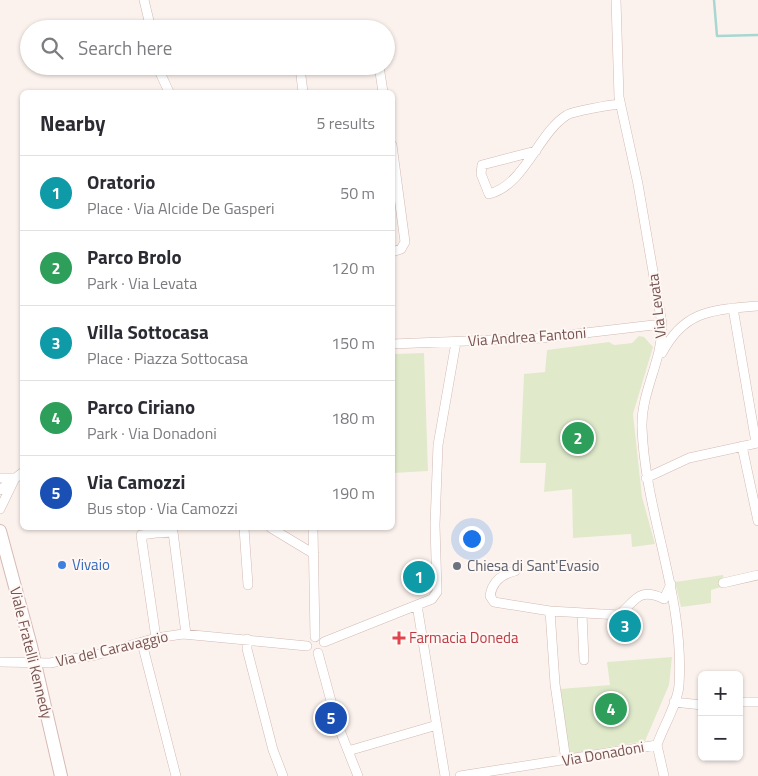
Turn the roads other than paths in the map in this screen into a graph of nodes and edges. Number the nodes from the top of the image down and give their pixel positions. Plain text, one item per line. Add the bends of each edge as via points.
1 (144, 0) edge
2 (616, 0) edge
3 (149, 20) edge
4 (161, 75) edge
5 (301, 75) edge
6 (381, 75) edge
7 (168, 90) edge
8 (303, 90) edge
9 (384, 90) edge
10 (620, 104) junction
11 (536, 151) junction
12 (395, 167) edge
13 (395, 251) edge
14 (758, 306) edge
15 (733, 308) junction
16 (662, 324) junction
17 (456, 342) junction
18 (395, 344) edge
19 (658, 362) junction
20 (757, 443) edge
21 (742, 446) junction
22 (19, 475) edge
23 (0, 478) edge
24 (646, 478) junction
25 (0, 490) edge
26 (0, 509) edge
27 (758, 521) edge
28 (155, 530) edge
29 (244, 530) edge
30 (274, 530) edge
31 (313, 530) edge
32 (0, 531) edge
33 (314, 554) junction
34 (515, 570) dead end
35 (758, 575) edge
36 (723, 583) dead end
37 (248, 584) dead end
38 (671, 584) junction
39 (664, 599) junction
40 (417, 605) junction
41 (676, 608) junction
42 (550, 611) junction
43 (582, 614) junction
44 (186, 634) junction
45 (315, 636) junction
46 (156, 638) junction
47 (247, 639) junction
48 (324, 642) junction
49 (142, 643) junction
50 (307, 646) junction
51 (318, 653) junction
52 (584, 660) dead end
53 (0, 662) edge
54 (35, 664) junction
55 (674, 702) junction
56 (743, 702) edge
57 (758, 702) edge
58 (698, 705) edge
59 (437, 725) junction
60 (657, 745) junction
61 (348, 751) junction
62 (566, 761) junction
63 (61, 776) edge
64 (176, 776) edge
65 (283, 776) edge
66 (358, 776) edge
67 (445, 776) edge
68 (460, 776) edge
69 (664, 776) edge

1 - 3 street
2 - 10 street, Via Levata
4 - 7 street
5 - 8 street
6 - 9 street
10 - 11 street via 568,114
10 - 16 street, Via Levata via 638,184
11 - 11 street via 501,191 489,194 481,174 482,165
12 - 13 street via 405,242 401,249
14 - 15 street
15 - 19 street via 694,317 668,342
15 - 20 street
16 - 17 street, Via Andrea Fantoni via 542,338
16 - 19 street, Via Levata
17 - 18 street, Via Andrea Fantoni
17 - 40 street via 438,445 435,524 438,592 432,599
19 - 24 street, Via Levata via 642,412
20 - 21 street
21 - 24 street via 688,458
21 - 27 street
22 - 23 street
22 - 25 street
22 - 26 street
24 - 38 street, Via Levata
28 - 44 street via 173,532
28 - 46 street via 142,535
29 - 37 street
30 - 33 street
31 - 33 street
32 - 54 street, Viale Fratelli Kennedy
33 - 45 street
34 - 42 street via 492,587 490,596 494,602
35 - 36 street
38 - 39 street
38 - 41 street, Via Levata
39 - 41 street
39 - 43 street via 646,594 638,596 619,615
40 - 48 street
40 - 59 street
41 - 55 street, Via Levata via 679,686
42 - 43 street
42 - 62 street via 555,684
43 - 52 street
44 - 46 street, Via del Caravaggio
44 - 47 street, Via del Caravaggio
45 - 48 street
45 - 50 street
46 - 49 street, Via del Caravaggio
47 - 50 street, Via del Caravaggio
47 - 65 street via 273,750
48 - 51 street
49 - 54 street, Via del Caravaggio via 96,655
49 - 64 street
50 - 51 street via 311,652
51 - 61 street via 337,724
53 - 54 street, Via del Caravaggio
54 - 63 street, Viale Fratelli Kennedy
55 - 58 street
55 - 60 street, Via Levata
56 - 57 street
59 - 61 street
59 - 67 street
60 - 62 street, Via Donadoni
60 - 69 street
61 - 66 street
62 - 68 street, Via Donadoni

